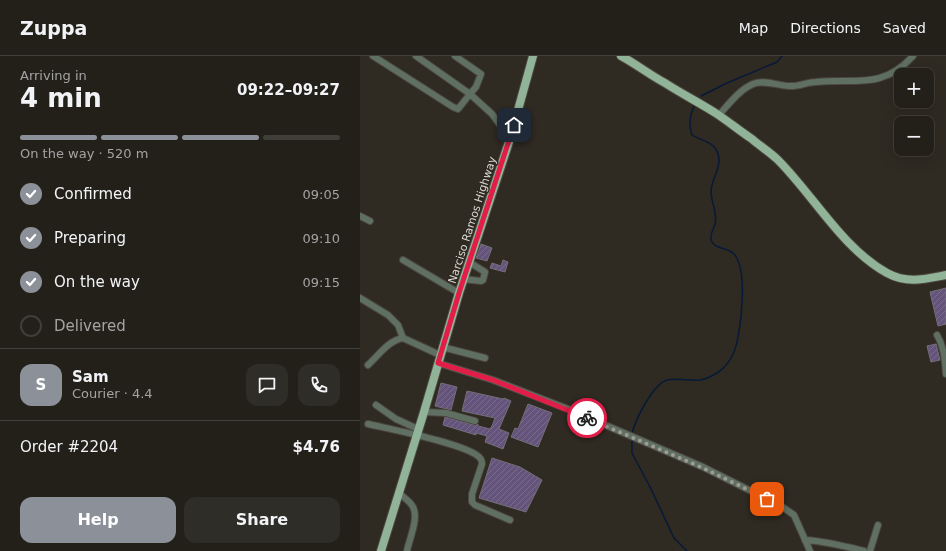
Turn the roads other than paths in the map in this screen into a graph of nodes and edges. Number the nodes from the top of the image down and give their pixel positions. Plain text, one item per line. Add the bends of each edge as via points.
1 (373, 56) edge
2 (416, 56) edge
3 (455, 56) edge
4 (533, 56) edge
5 (913, 56) edge
6 (625, 57) edge
7 (470, 94) junction
8 (719, 115) junction
9 (510, 139) junction
10 (360, 216) edge
11 (370, 221) dead end
12 (402, 260) dead end
13 (469, 262) junction
14 (946, 274) edge
15 (463, 279) junction
16 (459, 293) junction
17 (360, 298) edge
18 (937, 335) dead end
19 (403, 338) junction
20 (440, 355) junction
21 (485, 358) dead end
22 (368, 365) dead end
23 (946, 374) edge
24 (376, 405) dead end
25 (424, 412) junction
26 (475, 421) dead end
27 (368, 424) dead end
28 (418, 432) junction
29 (399, 494) junction
30 (510, 520) dead end
31 (878, 526) dead end
32 (805, 540) junction
33 (381, 551) edge
34 (407, 551) edge
35 (810, 551) edge
36 (864, 551) edge
37 (870, 551) edge

1 - 7 street via 456,109
2 - 7 street
3 - 7 street via 481,74
4 - 9 main road, Narciso Ramos Highway
5 - 8 street via 890,75 866,81 816,82 790,86 757,82 748,86
6 - 8 main road
7 - 9 street via 492,114
8 - 14 main road via 778,159 825,216 870,262 887,273 908,281
9 - 13 main road, Narciso Ramos Highway
10 - 11 street
12 - 16 street
13 - 15 main road, Narciso Ramos Highway
13 - 15 street via 485,274 481,281
15 - 16 main road, Narciso Ramos Highway
16 - 20 main road, Narciso Ramos Highway
17 - 19 street via 391,318 398,325
18 - 23 street via 944,351
19 - 20 street
19 - 22 street via 391,344
20 - 21 street
20 - 25 main road, Narciso Ramos Highway
20 - 32 street via 493,380 689,461 781,506 794,516
24 - 28 street
25 - 26 street
25 - 28 main road, Narciso Ramos Highway
27 - 28 street
28 - 29 main road, Narciso Ramos Highway
28 - 30 street via 470,452 481,459 482,469 472,494 472,502
29 - 33 main road, Narciso Ramos Highway
29 - 34 street via 414,510 413,529
31 - 37 street
32 - 35 street
32 - 36 street via 843,545

